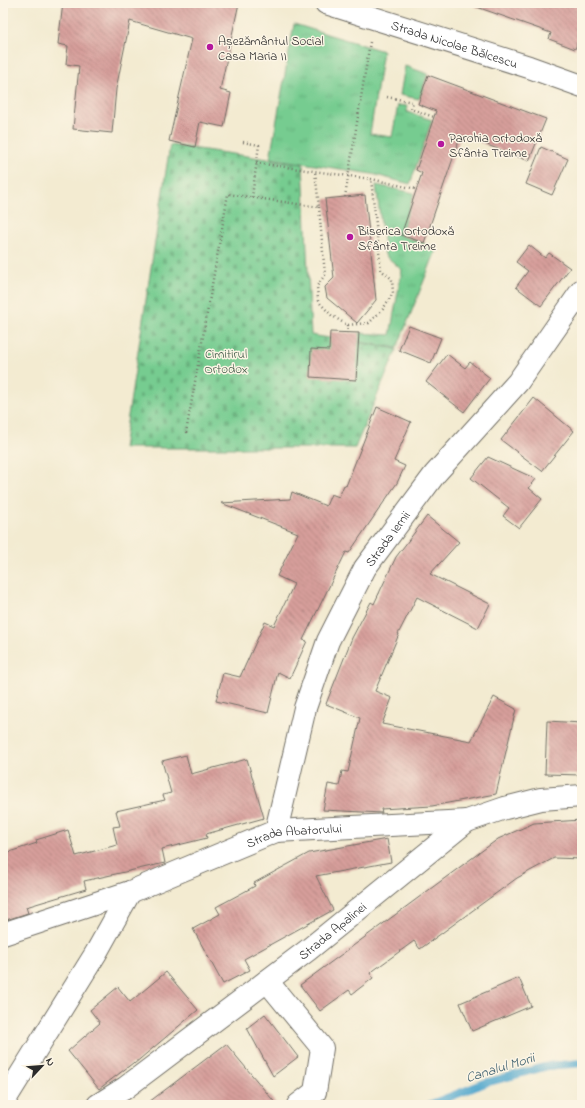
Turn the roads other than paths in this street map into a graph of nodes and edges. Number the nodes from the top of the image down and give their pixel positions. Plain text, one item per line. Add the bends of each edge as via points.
1 (326, 3) edge
2 (582, 86) edge
3 (582, 290) edge
4 (582, 796) edge
5 (467, 821) junction
6 (276, 831) junction
7 (130, 892) junction
8 (3, 934) edge
9 (267, 981) junction
10 (3, 1103) edge
11 (98, 1105) edge
12 (298, 1105) edge

1 - 2 street, Strada Nicolae Bălcescu via 530,67
3 - 6 street, Strada Iernii via 518,382 435,474 365,568 328,641 305,708
4 - 5 street, Strada Apalinei via 541,799
5 - 6 street, Strada Abatorului
5 - 9 street, Strada Apalinei
6 - 7 street, Strada Abatorului
7 - 8 street, Strada Abatorului
7 - 10 street via 96,953
9 - 11 street, Strada Apalinei via 125,1088
9 - 12 street via 322,1048 315,1092

